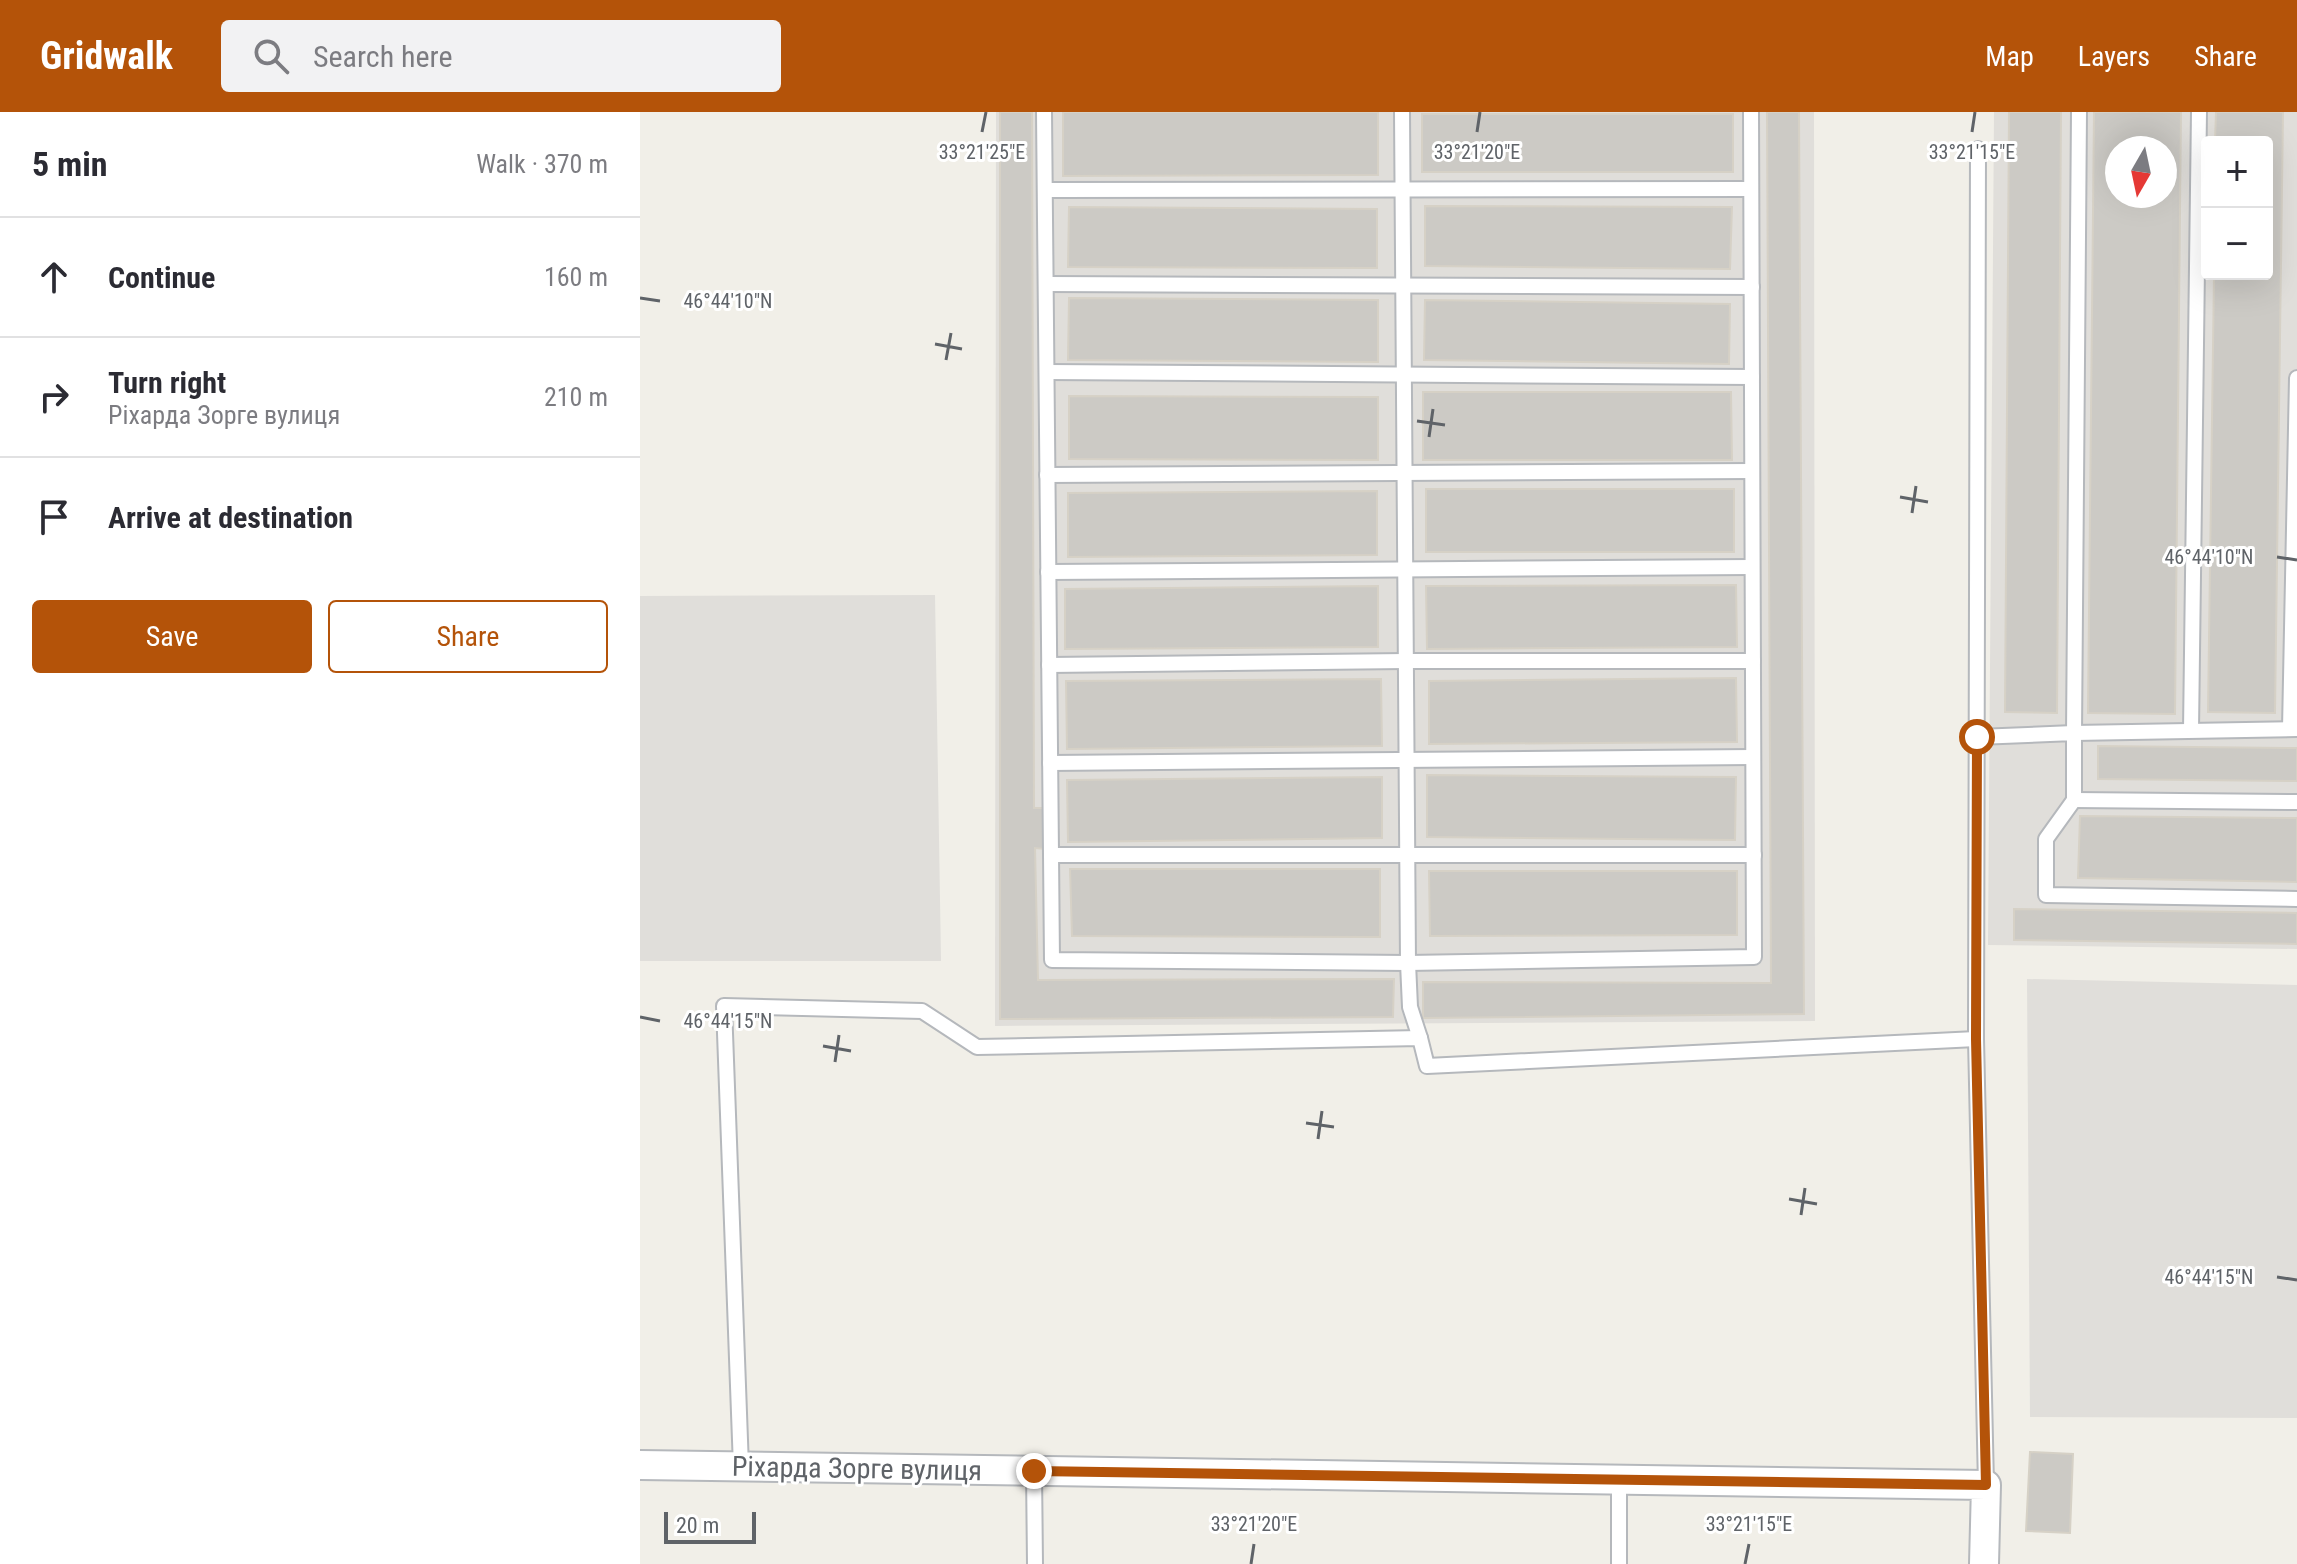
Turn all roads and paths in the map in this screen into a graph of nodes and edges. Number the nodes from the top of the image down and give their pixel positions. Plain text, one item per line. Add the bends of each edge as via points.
1 (1044, 112) edge
2 (1402, 112) edge
3 (1751, 112) edge
4 (2079, 112) edge
5 (2199, 112) edge
6 (1978, 149) dead end
7 (1402, 189) junction
8 (1751, 189) junction
9 (1045, 190) junction
10 (1046, 284) junction
11 (1403, 284) junction
12 (1752, 287) junction
13 (1047, 372) junction
14 (1404, 374) junction
15 (1752, 377) junction
16 (2297, 378) edge
17 (1752, 471) junction
18 (1404, 474) junction
19 (1047, 475) junction
20 (1752, 567) junction
21 (1405, 571) junction
22 (1048, 572) junction
23 (1406, 661) junction
24 (1753, 661) junction
25 (1049, 665) junction
26 (2294, 729) edge
27 (2191, 730) junction
28 (2074, 733) junction
29 (1977, 737) junction
30 (1753, 757) junction
31 (1407, 759) junction
32 (1050, 763) junction
33 (2074, 800) junction
34 (2297, 802) edge
35 (1051, 855) junction
36 (1408, 855) junction
37 (1754, 855) junction
38 (2297, 899) edge
39 (1408, 963) junction
40 (1420, 1038) junction
41 (1976, 1039) junction
42 (640, 1465) edge
43 (741, 1467) junction
44 (1034, 1471) junction
45 (1619, 1479) junction
46 (1986, 1485) junction
47 (1035, 1564) edge
48 (1619, 1564) edge
49 (1984, 1564) edge

1 - 9 lane
2 - 7 lane
3 - 8 lane
4 - 28 lane
5 - 27 lane
6 - 29 lane
7 - 8 lane
7 - 9 lane
7 - 11 lane
8 - 12 lane
9 - 10 lane
10 - 11 lane
10 - 13 lane
11 - 12 lane
11 - 14 lane
12 - 15 lane
13 - 14 lane
13 - 19 lane
14 - 15 lane
14 - 18 lane
15 - 17 lane
16 - 26 lane
17 - 18 lane
17 - 20 lane
18 - 19 lane
18 - 21 lane
19 - 22 lane
20 - 21 lane
20 - 24 lane
21 - 22 lane
21 - 23 lane
22 - 25 lane
23 - 24 lane
23 - 25 lane
23 - 31 lane
24 - 30 lane
25 - 32 lane
26 - 27 lane
27 - 28 lane
28 - 29 lane
28 - 33 lane
29 - 41 lane
30 - 31 lane
30 - 37 lane
31 - 32 lane
31 - 36 lane
32 - 35 lane
33 - 34 lane
33 - 38 lane via 2046,839 2046,895
35 - 36 lane
35 - 39 lane via 1052,960
36 - 37 lane
36 - 39 lane
37 - 39 lane via 1754,957
39 - 40 lane via 1410,1007
40 - 41 lane via 1427,1066
40 - 43 lane via 977,1047 922,1011 724,1006
41 - 46 lane
42 - 43 street, Ріхарда Зорге вулиця
43 - 44 street, Ріхарда Зорге вулиця
44 - 45 street, Ріхарда Зорге вулиця
44 - 47 lane
45 - 46 street, Ріхарда Зорге вулиця
45 - 48 lane
46 - 49 street

